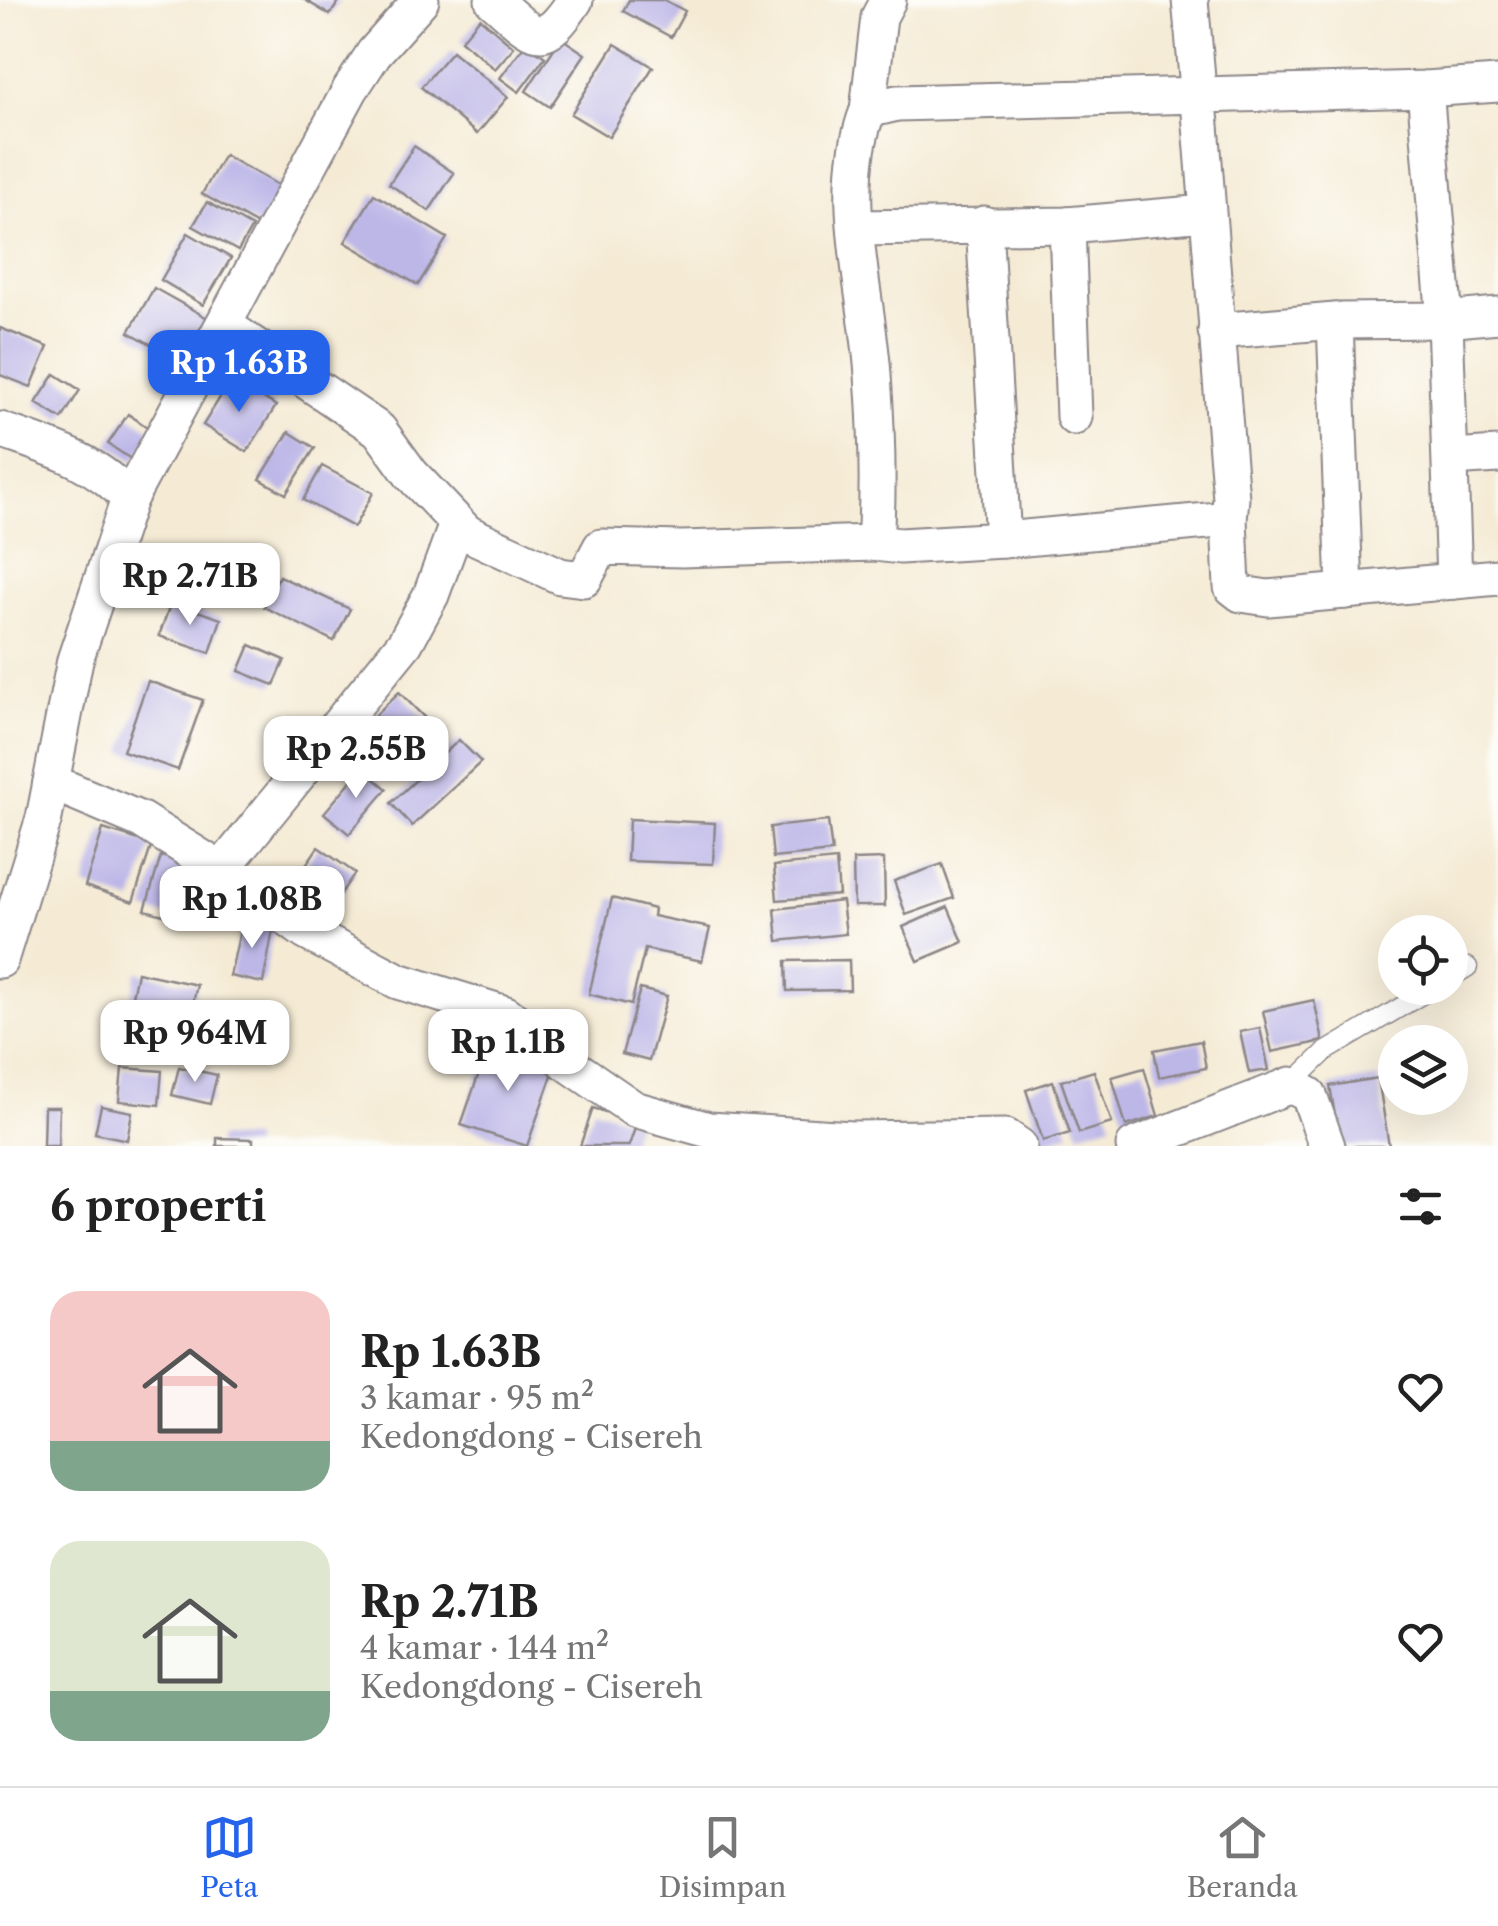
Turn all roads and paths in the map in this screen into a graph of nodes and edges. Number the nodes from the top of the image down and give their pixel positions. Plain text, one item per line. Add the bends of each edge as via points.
1 (421, 0) edge
2 (493, 0) edge
3 (575, 0) edge
4 (888, 0) edge
5 (1190, 0) edge
6 (1498, 84) edge
7 (1425, 89) junction
8 (1199, 94) junction
9 (868, 110) junction
10 (1206, 213) junction
11 (984, 224) junction
12 (1067, 225) junction
13 (857, 228) junction
14 (1498, 315) edge
15 (1445, 320) junction
16 (1336, 321) junction
17 (224, 325) junction
18 (1216, 332) junction
19 (1074, 417) dead end
20 (0, 430) edge
21 (1498, 456) edge
22 (1452, 458) junction
23 (129, 499) junction
24 (1229, 519) junction
25 (466, 533) junction
26 (1003, 540) junction
27 (875, 542) junction
28 (1498, 577) edge
29 (1454, 581) junction
30 (1345, 591) junction
31 (52, 782) junction
32 (221, 870) junction
33 (0, 960) edge
34 (1404, 1005) edge
35 (1290, 1085) junction
36 (1019, 1146) edge
37 (1134, 1146) edge
38 (1327, 1146) edge

1 - 17 street via 350,90
2 - 3 street via 538,34 555,29
4 - 9 street via 879,16
5 - 8 street
6 - 7 street
7 - 8 street
7 - 15 street
8 - 9 street via 897,103
8 - 10 street
9 - 13 street via 859,132
10 - 12 street
10 - 18 street
11 - 12 street
11 - 13 street
11 - 26 street
12 - 19 street
13 - 27 street via 873,374
14 - 15 street
15 - 16 street
15 - 22 street
16 - 18 street
16 - 30 street
17 - 23 street
17 - 25 street via 379,430
18 - 24 street
20 - 23 street via 64,452 115,482
21 - 22 street
22 - 29 street
23 - 31 street via 75,660
24 - 26 street
24 - 30 street via 1232,588 1241,594
25 - 27 street via 560,576 584,579 601,547
25 - 32 street via 454,535 405,642
26 - 27 street
28 - 29 street
29 - 30 street
31 - 32 street via 141,820
31 - 33 street
32 - 36 street via 306,932 398,981 506,1014 634,1108 708,1130 852,1139 1006,1137
34 - 35 lane via 1325,1052
35 - 37 street
35 - 38 street via 1309,1095

